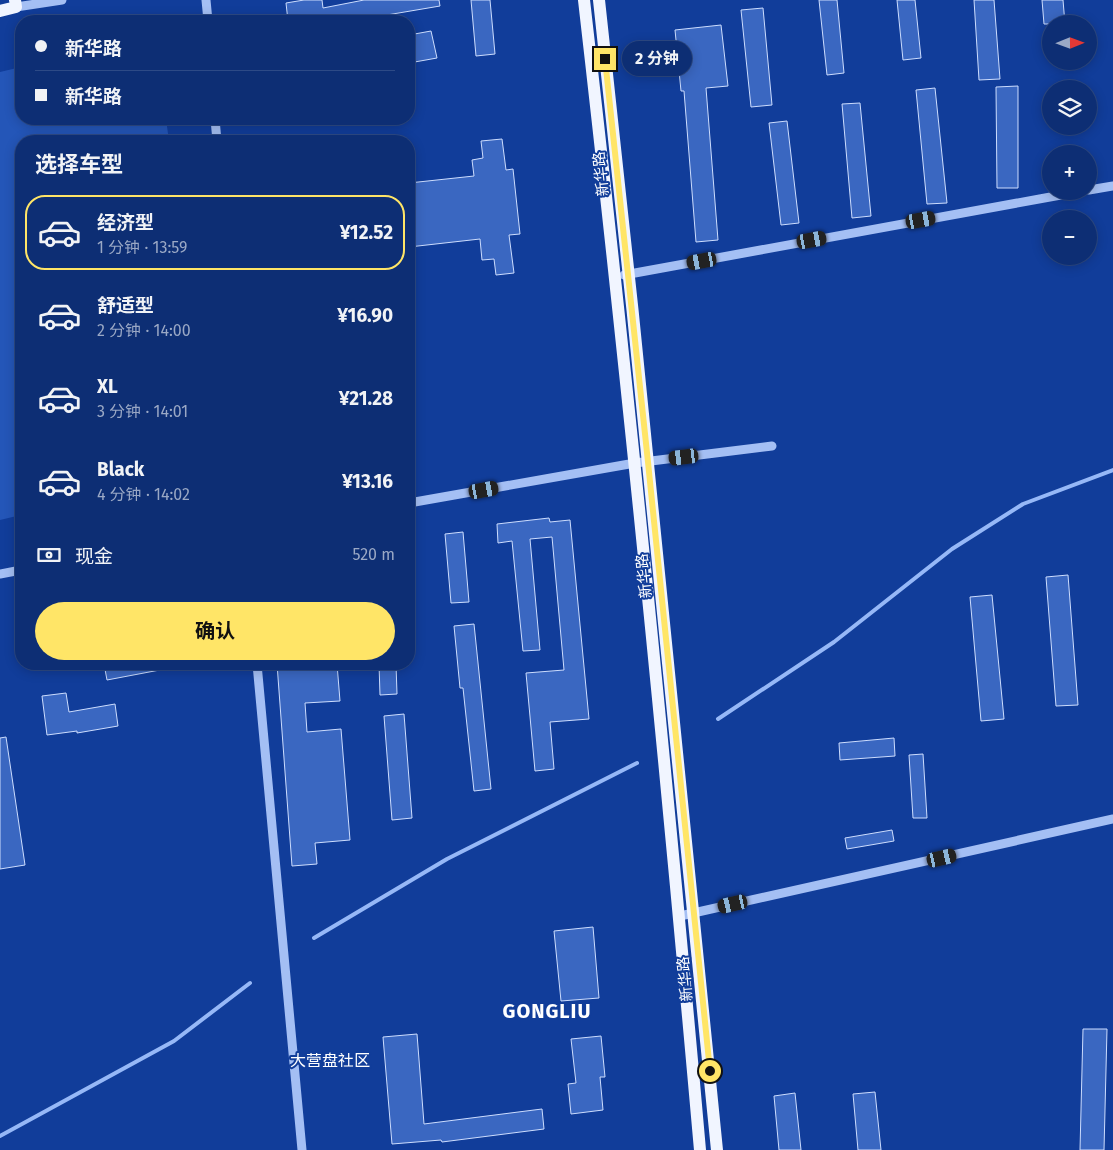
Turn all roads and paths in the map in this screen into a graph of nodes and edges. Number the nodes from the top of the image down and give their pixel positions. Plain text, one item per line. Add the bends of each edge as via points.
1 (62, 0) edge
2 (206, 0) edge
3 (584, 0) edge
4 (599, 0) edge
5 (15, 4) edge
6 (0, 11) edge
7 (207, 15) edge
8 (1113, 186) edge
9 (1097, 189) edge
10 (1042, 198) edge
11 (629, 274) junction
12 (616, 276) junction
13 (772, 446) dead end
14 (648, 462) junction
15 (635, 463) junction
16 (415, 502) edge
17 (15, 571) edge
18 (0, 574) edge
19 (258, 670) edge
20 (1113, 819) edge
21 (695, 913) junction
22 (680, 916) junction
23 (302, 1150) edge
24 (700, 1150) edge
25 (717, 1150) edge

1 - 5 street
2 - 7 street
3 - 12 main road, 新华路
4 - 11 main road, 新华路
5 - 6 main road
8 - 9 street
10 - 11 street
11 - 12 street
11 - 14 main road, 新华路
12 - 15 main road, 新华路
13 - 14 street
14 - 15 street
14 - 21 main road, 新华路
15 - 16 street
15 - 22 main road, 新华路
17 - 18 street
19 - 23 street
20 - 21 street
21 - 22 street
21 - 25 main road, 新华路
22 - 24 main road, 新华路

